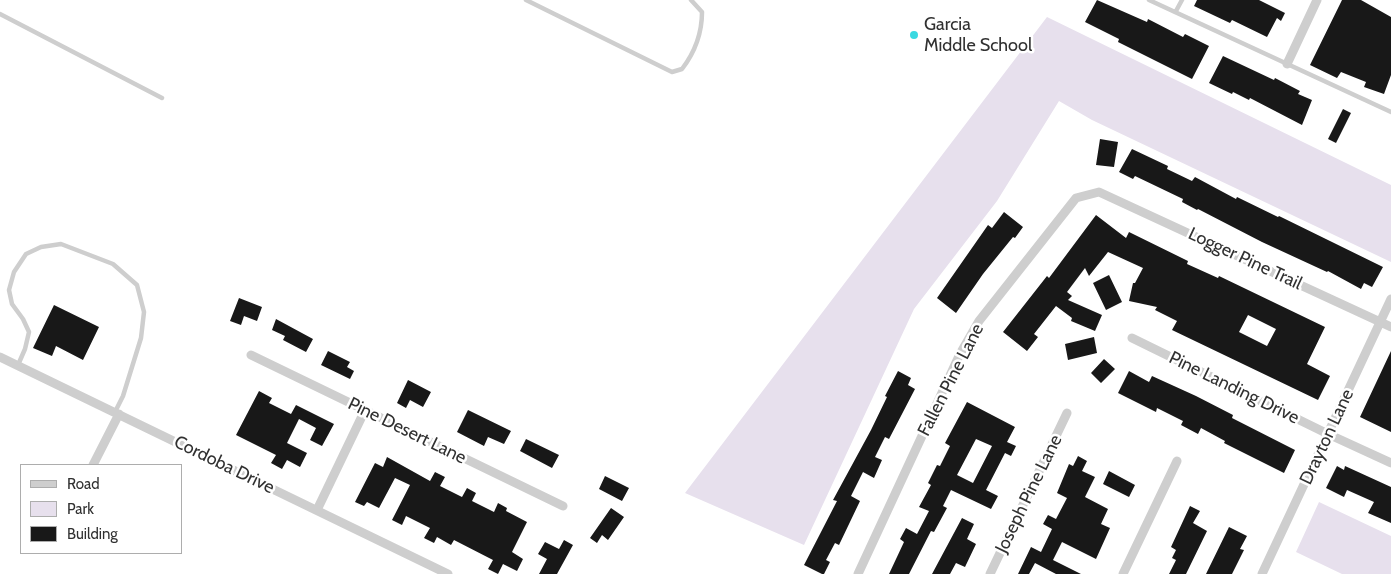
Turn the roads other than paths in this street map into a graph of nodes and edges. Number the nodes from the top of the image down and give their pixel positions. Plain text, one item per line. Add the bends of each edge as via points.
1 (526, 0) edge
2 (691, 0) edge
3 (1149, 0) edge
4 (1182, 0) edge
5 (1317, 0) edge
6 (1176, 11) junction
7 (0, 14) edge
8 (1287, 64) junction
9 (162, 98) dead end
10 (1391, 112) edge
11 (1098, 192) joint
12 (1391, 299) edge
13 (1380, 322) junction
14 (1391, 327) edge
15 (1132, 338) dead end
16 (252, 355) dead end
17 (0, 357) edge
18 (18, 366) junction
19 (365, 410) junction
20 (117, 413) junction
21 (1067, 413) dead end
22 (1328, 434) junction
23 (1177, 461) dead end
24 (93, 464) edge
25 (1391, 464) edge
26 (563, 506) dead end
27 (317, 510) junction
28 (448, 574) edge
29 (858, 574) edge
30 (990, 574) edge
31 (1123, 574) edge
32 (1262, 574) edge

1 - 2 lane via 672,72 682,69 698,41 702,12
3 - 6 lane
4 - 6 lane
5 - 8 street
6 - 8 lane
7 - 9 lane
8 - 10 lane
11 - 13 street, Logger Pine Trail
11 - 29 street, Fallen Pine Lane via 1076,198 979,321 960,354
12 - 13 street, Drayton Lane
13 - 14 street, Logger Pine Trail
13 - 22 street, Drayton Lane
15 - 22 street, Pine Landing Drive
16 - 19 street, Pine Desert Lane
17 - 18 street, Cordoba Drive
18 - 20 street, Cordoba Drive
18 - 20 lane via 29,332 12,304 9,290 14,272 26,254 41,247 61,244 113,264 137,285 144,312 141,338
19 - 26 street, Pine Desert Lane
19 - 27 street
20 - 24 street
20 - 27 street, Cordoba Drive
21 - 30 street, Joseph Pine Lane
22 - 25 street, Pine Landing Drive
22 - 32 street, Drayton Lane
23 - 31 street
27 - 28 street, Cordoba Drive

